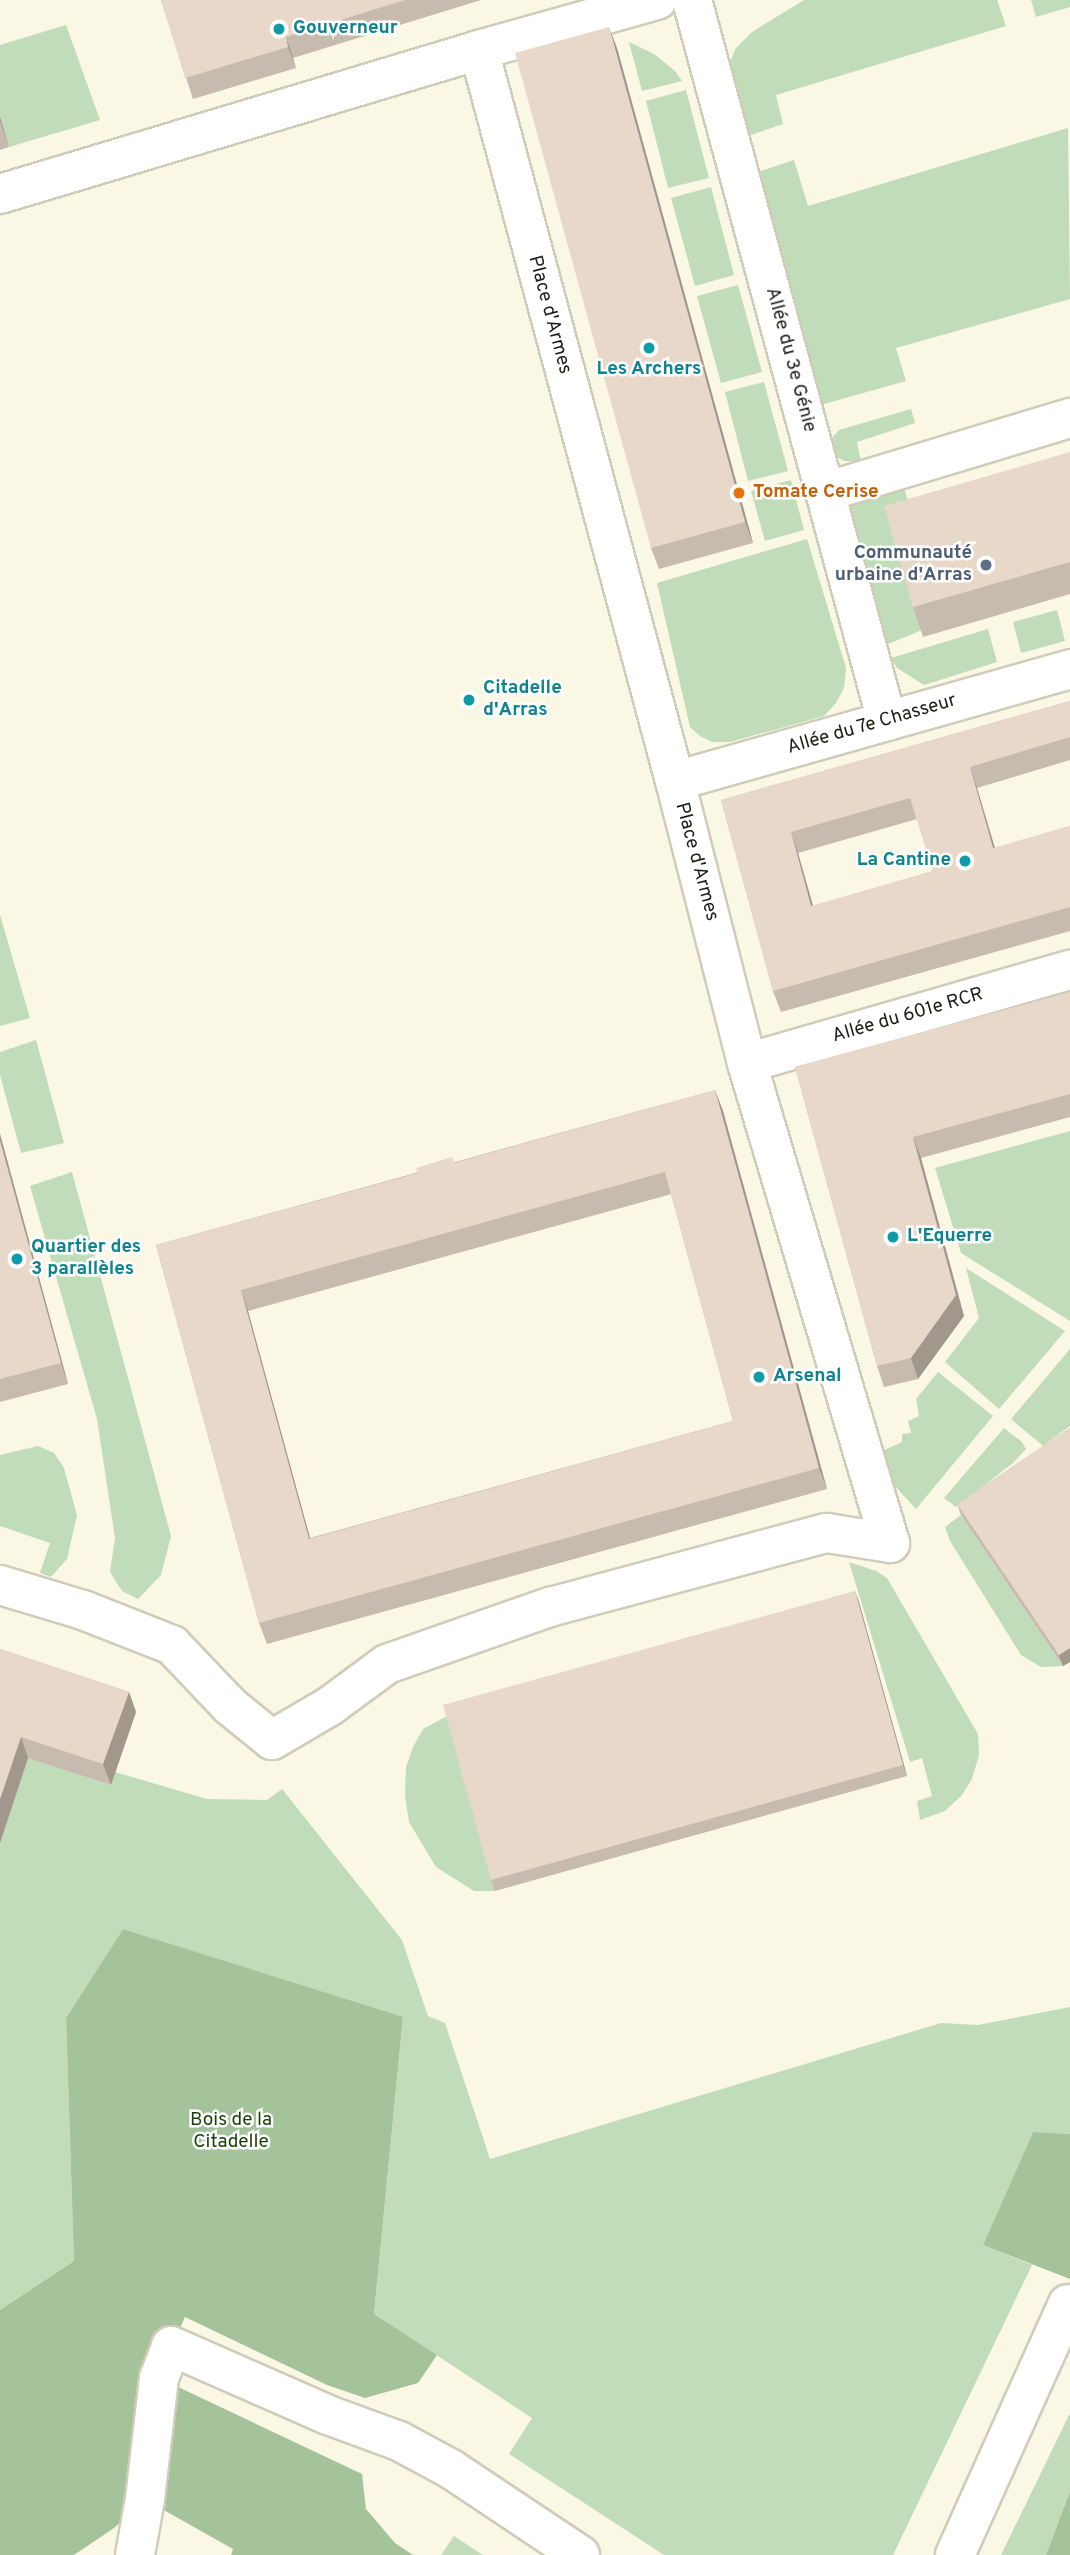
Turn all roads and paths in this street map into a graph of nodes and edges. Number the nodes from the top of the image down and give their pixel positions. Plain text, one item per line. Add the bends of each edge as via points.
1 (657, 0) edge
2 (692, 0) edge
3 (479, 50) junction
4 (0, 194) edge
5 (1070, 418) edge
6 (825, 492) junction
7 (1070, 668) edge
8 (887, 721) junction
9 (675, 781) junction
10 (1070, 970) edge
11 (747, 1063) junction
12 (0, 1585) edge
13 (1068, 2304) dead end
14 (135, 2555) edge
15 (580, 2555) edge
16 (955, 2555) edge

1 - 3 street
2 - 6 street, Allée du 3e Génie
3 - 4 street
3 - 9 street, Place d'Armes
5 - 6 street
6 - 8 street, Allée du 3e Génie
7 - 8 street, Allée du 7e Chasseur
8 - 9 street, Allée du 7e Chasseur
9 - 11 street, Place d'Armes
10 - 11 street, Allée du 601e RCR
11 - 12 street, Place d'Armes via 890,1543 827,1533 550,1607 387,1664 330,1706 272,1740 230,1706 172,1645 83,1610
13 - 16 street
14 - 15 street via 159,2378 171,2346 399,2441

